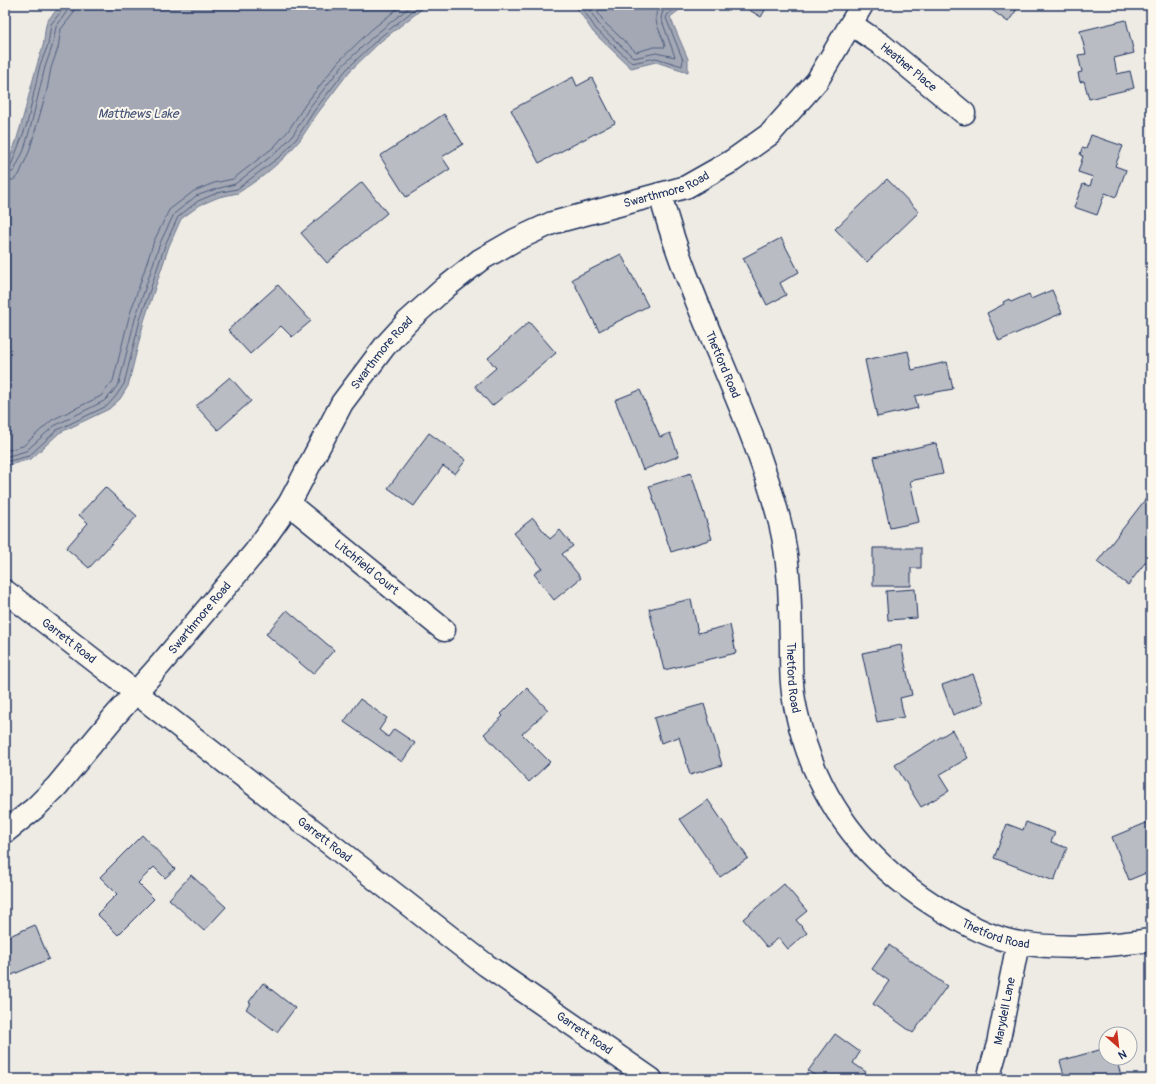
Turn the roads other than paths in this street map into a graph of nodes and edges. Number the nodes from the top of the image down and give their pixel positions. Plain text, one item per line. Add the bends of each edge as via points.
1 (862, 5) edge
2 (851, 24) junction
3 (964, 113) dead end
4 (660, 194) junction
5 (290, 504) junction
6 (5, 590) edge
7 (444, 630) dead end
8 (136, 692) junction
9 (5, 832) edge
10 (1151, 940) edge
11 (1018, 943) junction
12 (651, 1079) edge
13 (988, 1079) edge

1 - 2 street, Swarthmore Road
2 - 3 street, Heather Place via 882,45
2 - 4 street, Swarthmore Road via 817,81 770,134 732,161 686,187
4 - 5 street, Swarthmore Road via 552,223 514,240 480,260 446,287 407,322 364,372 342,403
4 - 11 street, Thetford Road via 671,236 758,452 780,523 788,568 791,682 795,709 805,745 820,782 850,831 905,887 960,921
5 - 7 street, Litchfield Court
5 - 8 street, Swarthmore Road via 255,552
6 - 8 street, Garrett Road
8 - 9 street, Swarthmore Road via 56,786 35,808
8 - 12 street, Garrett Road via 486,965
10 - 11 street, Thetford Road via 1092,947
11 - 13 street, Marydell Lane via 998,1044

